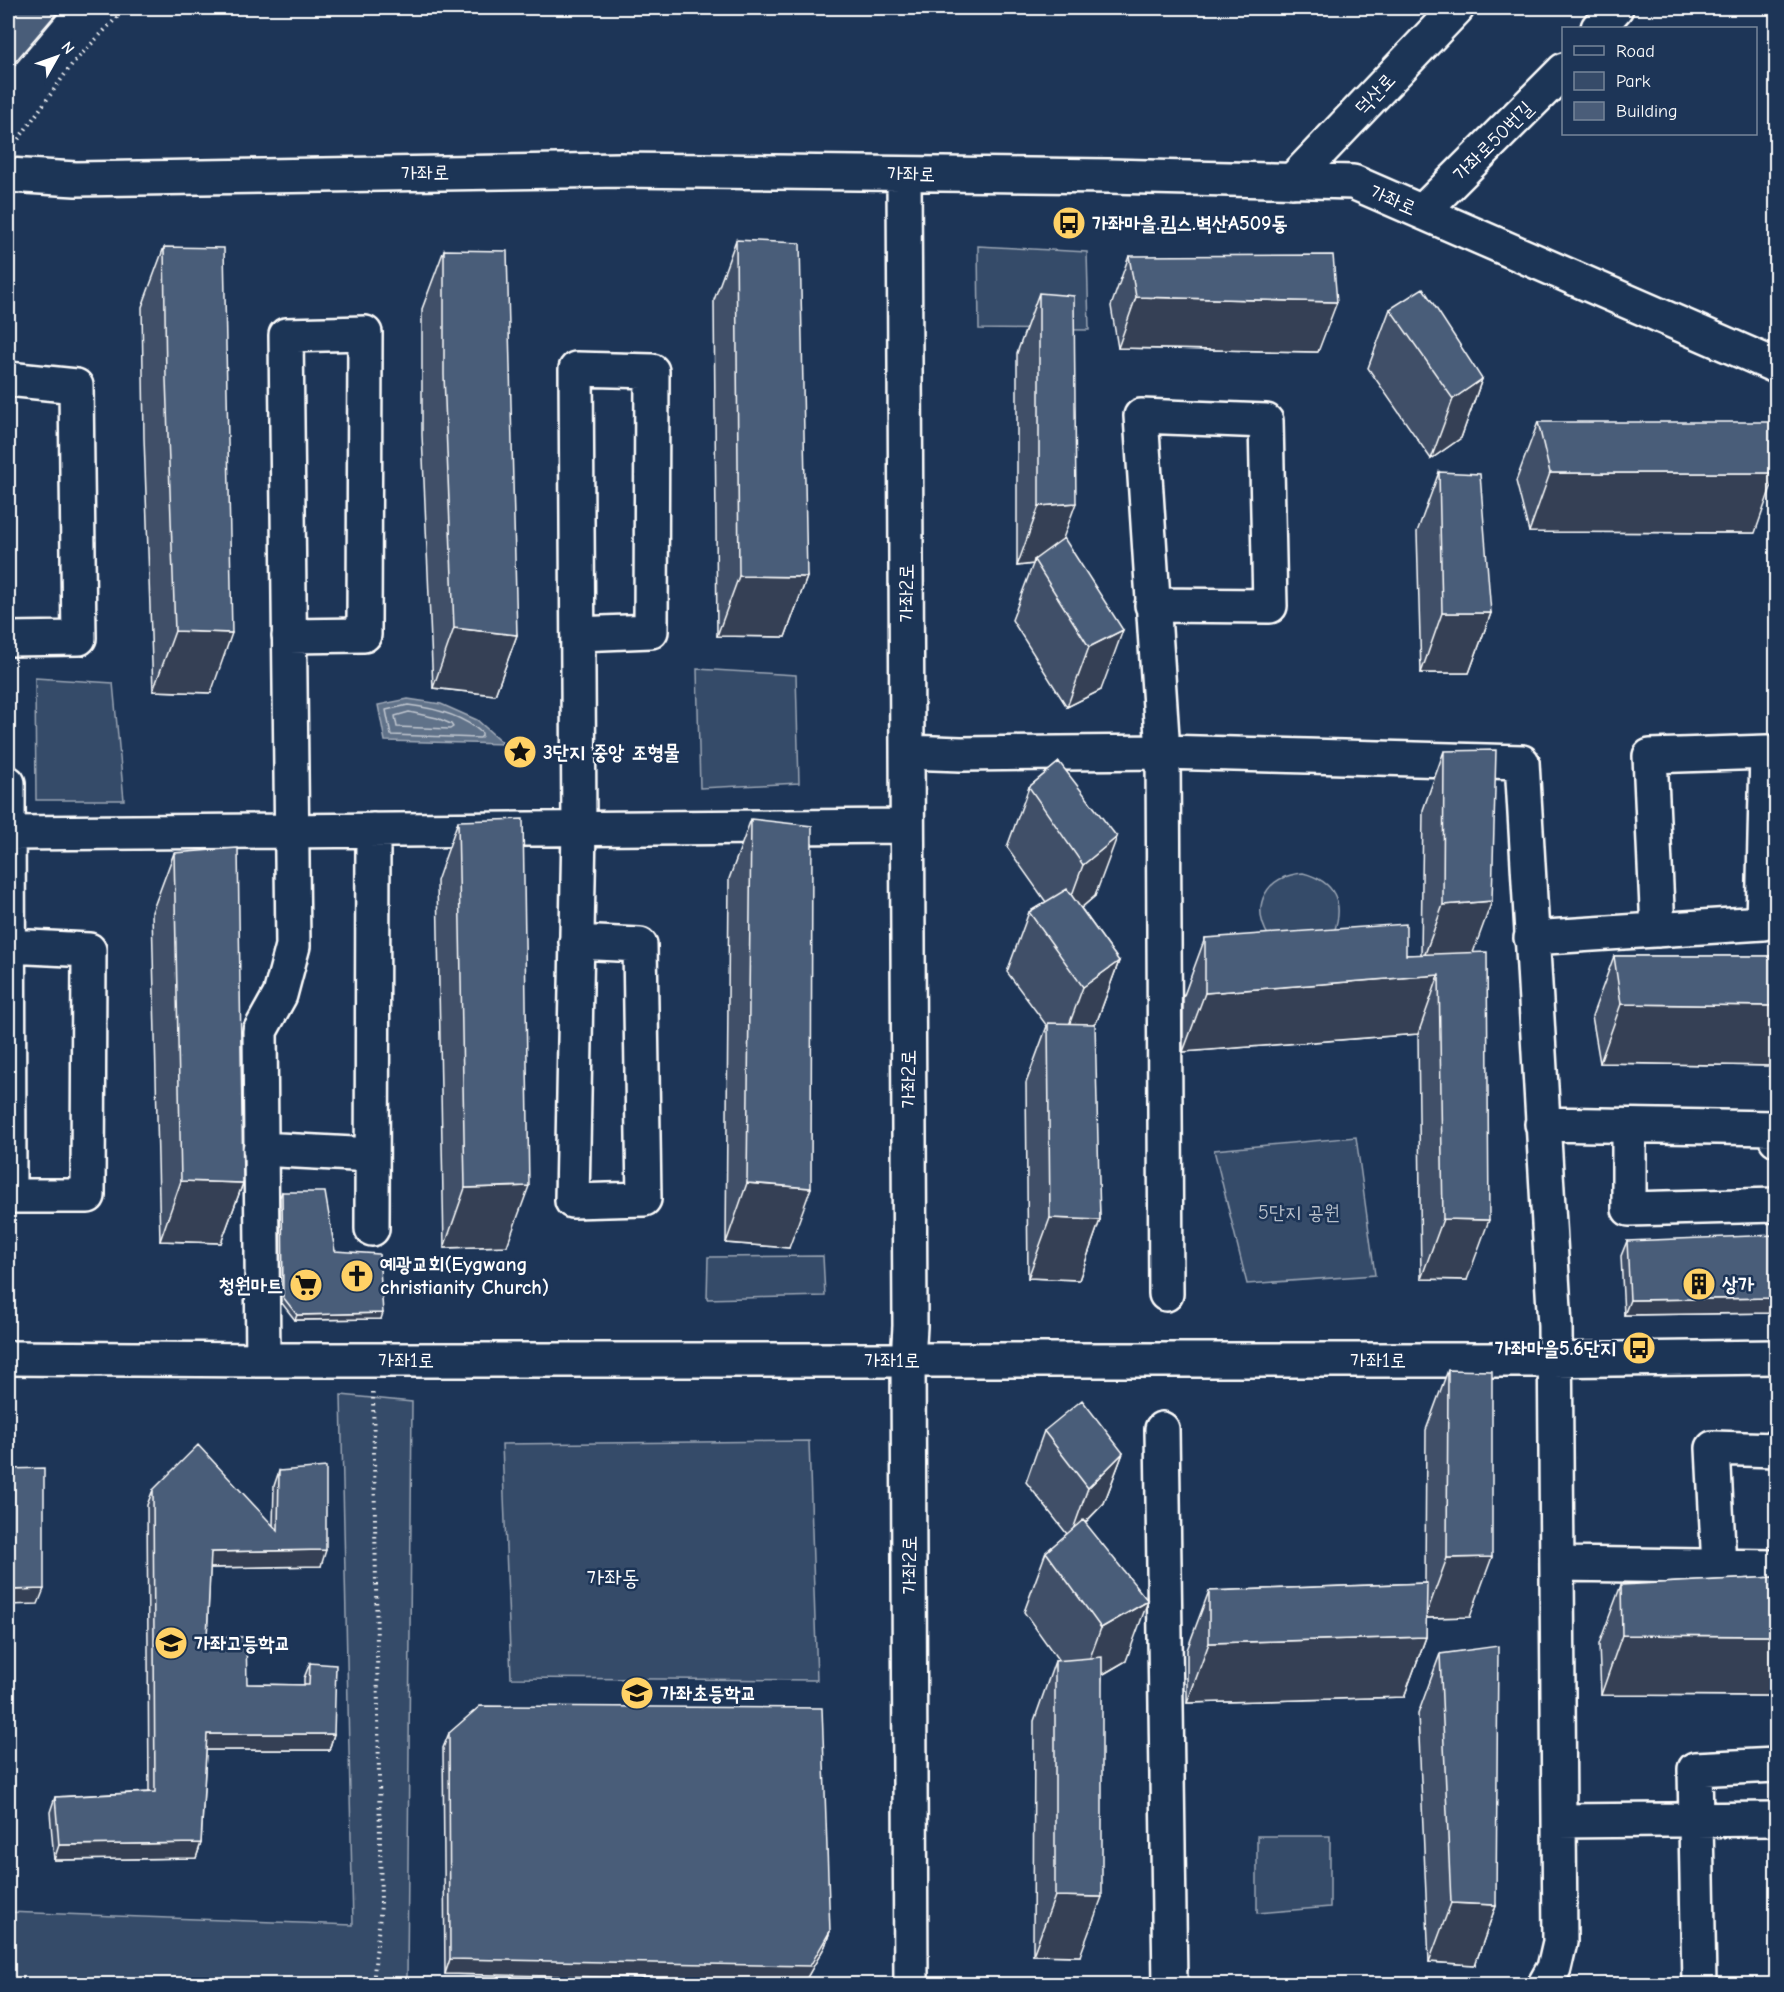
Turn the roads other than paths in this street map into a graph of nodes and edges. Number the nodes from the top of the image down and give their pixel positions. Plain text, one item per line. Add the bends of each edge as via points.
1 (1457, 8) edge
2 (1616, 8) edge
3 (1599, 27) edge
4 (1562, 71) edge
5 (11, 160) edge
6 (904, 174) junction
7 (1292, 181) junction
8 (1422, 212) junction
9 (1776, 366) edge
10 (8, 380) edge
11 (1152, 605) junction
12 (578, 634) junction
13 (289, 636) junction
14 (8, 639) edge
15 (907, 752) junction
16 (1163, 752) junction
17 (8, 783) edge
18 (906, 826) junction
19 (579, 828) junction
20 (373, 830) junction
21 (290, 831) junction
22 (9, 833) edge
23 (1658, 930) junction
24 (1532, 938) junction
25 (576, 942) junction
26 (9, 946) edge
27 (1542, 1124) junction
28 (1629, 1126) junction
29 (1776, 1140) edge
30 (260, 1149) junction
31 (372, 1155) junction
32 (1776, 1205) edge
33 (372, 1229) dead end
34 (1166, 1294) dead end
35 (1776, 1357) edge
36 (8, 1358) edge
37 (262, 1360) junction
38 (908, 1360) junction
39 (1554, 1360) junction
40 (1162, 1429) dead end
41 (1776, 1450) edge
42 (1557, 1564) junction
43 (1719, 1567) junction
44 (1776, 1567) edge
45 (1776, 1765) edge
46 (1696, 1819) junction
47 (1776, 1819) edge
48 (1559, 1821) junction
49 (910, 1984) edge
50 (1170, 1984) edge
51 (1545, 1984) edge
52 (1699, 1984) edge

1 - 7 street, 덕산로
2 - 3 street
4 - 8 street, 가좌로50번길
5 - 6 street, 가좌로 via 76,179 620,170
6 - 7 street, 가좌로
6 - 15 street, 가좌2로
7 - 8 street, 가좌로 via 1353,182
8 - 9 street, 가좌로
10 - 14 street via 76,386 79,638
11 - 11 street via 1141,416 1266,421 1270,606
11 - 16 street
12 - 12 street via 576,369 652,371 651,631
12 - 19 street
13 - 13 street via 286,335 365,333 364,635
13 - 21 street
15 - 16 street
15 - 18 street, 가좌2로
16 - 24 street via 1521,762
16 - 34 street
17 - 22 street
18 - 19 street
18 - 38 street, 가좌2로
19 - 20 street
19 - 25 street
20 - 21 street
20 - 31 street
21 - 22 street
21 - 30 street via 292,946 280,995 260,1031
22 - 26 street
23 - 23 street via 1763,922 1767,752 1650,756
23 - 24 street
24 - 27 street
25 - 25 street via 572,1201 644,1199 640,945
26 - 26 street via 9,1196 88,1196 89,950
27 - 28 street
27 - 39 street
28 - 29 street via 1775,1128
28 - 32 street via 1629,1209
30 - 31 street
30 - 37 street
31 - 33 street
35 - 39 street, 가좌1로
36 - 37 street, 가좌1로
37 - 38 street, 가좌1로
38 - 39 street, 가좌1로
38 - 49 street, 가좌2로
39 - 42 street
40 - 50 street
41 - 43 street via 1713,1448
42 - 43 street
42 - 48 street
43 - 44 street
45 - 46 street via 1695,1769
46 - 47 street
46 - 48 street
46 - 52 street
48 - 51 street via 1560,1942 1554,1968

